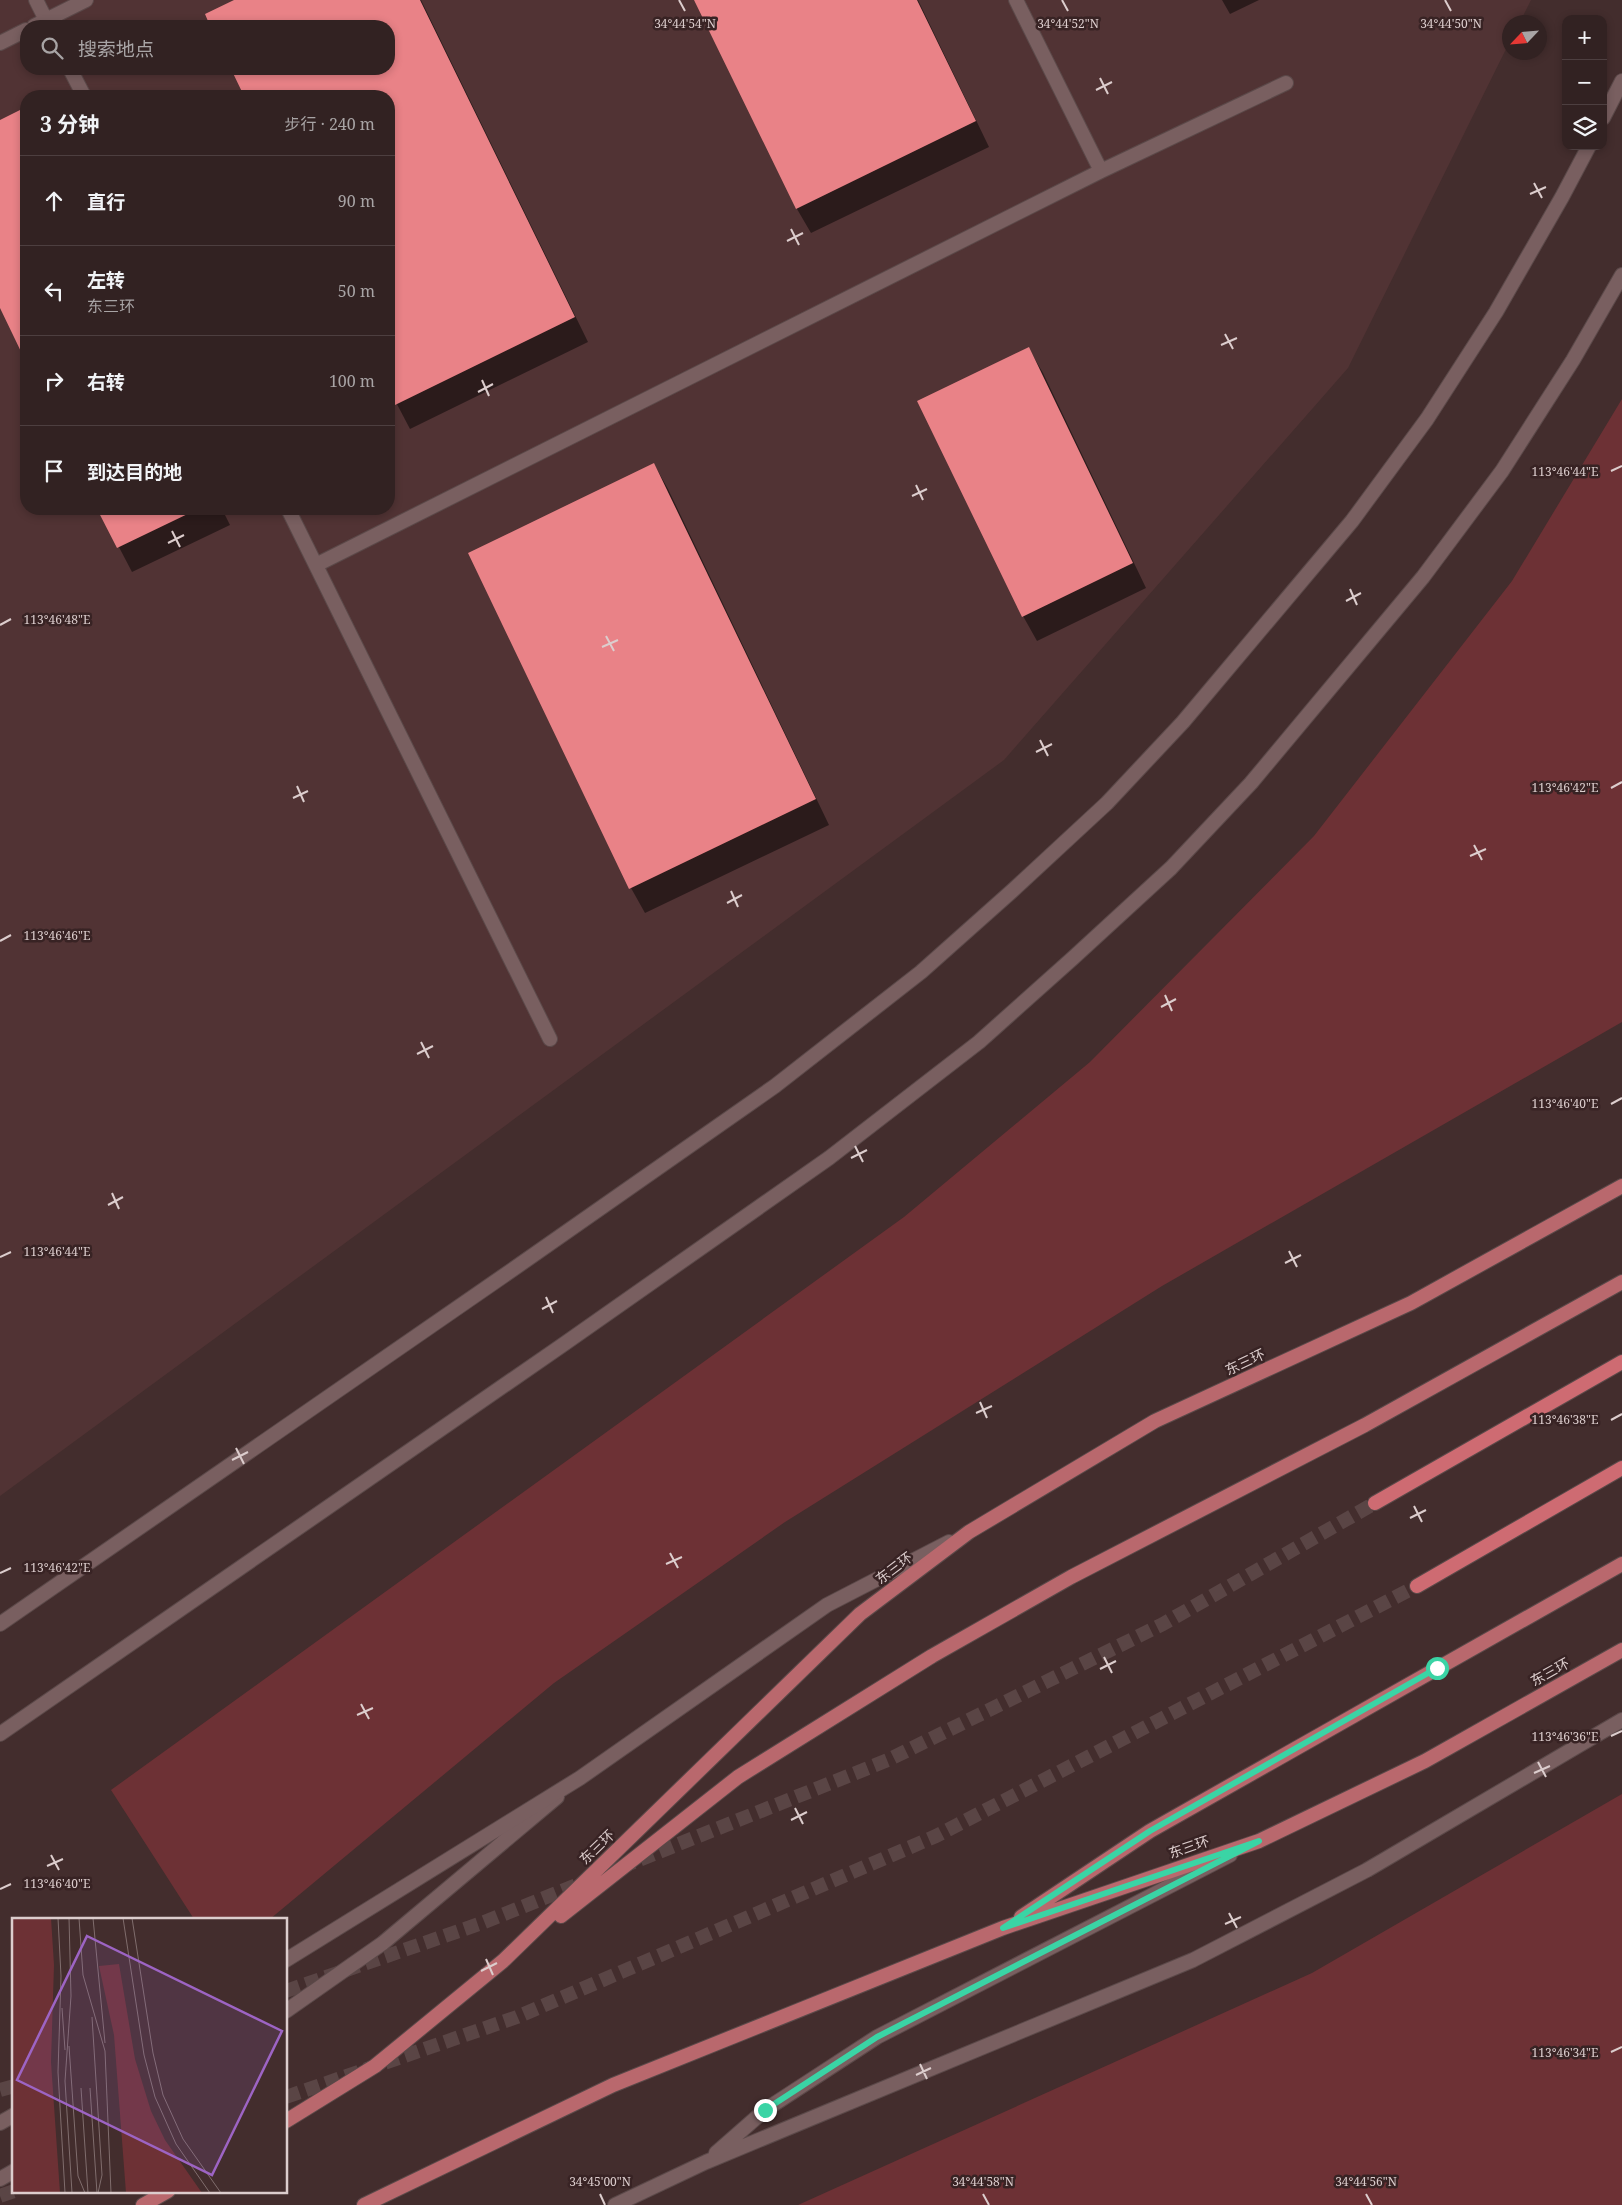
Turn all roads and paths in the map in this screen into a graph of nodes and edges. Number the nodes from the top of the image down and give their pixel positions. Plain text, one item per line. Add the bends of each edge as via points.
1 (36, 0) edge
2 (86, 0) edge
3 (1016, 0) edge
4 (42, 20) edge
5 (50, 20) edge
6 (20, 33) edge
7 (0, 43) edge
8 (73, 75) edge
9 (1622, 81) edge
10 (1286, 83) dead end
11 (81, 90) edge
12 (1607, 110) edge
13 (1587, 150) edge
14 (1101, 171) junction
15 (1622, 275) edge
16 (291, 515) edge
17 (316, 565) junction
18 (550, 1038) dead end
19 (1622, 1186) edge
20 (1622, 1282) edge
21 (1622, 1362) edge
22 (1622, 1468) edge
23 (1375, 1503) tunnel mouth
24 (969, 1532) junction
25 (1622, 1564) edge
26 (1417, 1586) tunnel mouth
27 (0, 1624) edge
28 (1622, 1650) edge
29 (1622, 1720) edge
30 (0, 1734) edge
31 (580, 1778) junction
32 (1259, 1841) junction
33 (1003, 1928) junction
34 (288, 1959) edge
35 (503, 1961) junction
36 (288, 2010) edge
37 (12, 2116) edge
38 (288, 2119) edge
39 (0, 2123) edge
40 (706, 2162) junction
41 (12, 2172) edge
42 (0, 2178) edge
43 (166, 2192) edge
44 (143, 2205) edge
45 (364, 2205) edge
46 (615, 2205) edge

1 - 4 street
2 - 5 street
3 - 14 street
6 - 7 street
8 - 11 street
9 - 12 street
10 - 14 street
13 - 27 street via 1496,312 1427,420 1352,521 1184,722 1085,824 921,972 775,1086
14 - 17 street
15 - 30 street via 1573,360 1502,471 1424,577 1251,783 1171,868 1073,958 979,1042 829,1158
16 - 17 street
17 - 18 street
19 - 24 main road, 东三环 via 1411,1303 1155,1421
20 - 35 main road via 1365,1425 1070,1577 932,1656 738,1777
21 - 23 highway
22 - 26 highway
24 - 31 street via 827,1605
24 - 35 main road, 东三环 via 860,1614
25 - 33 main road via 1150,1831
28 - 32 main road, 东三环 via 1425,1761
29 - 40 street via 1367,1870 1193,1960
31 - 34 street
31 - 36 street via 383,1943
32 - 33 main road, 东三环
32 - 40 street via 877,2037 765,2110
33 - 45 main road, 东三环 via 613,2085
35 - 38 main road, 东三环 via 375,2066
37 - 39 street
40 - 46 street
41 - 42 street
43 - 44 main road

